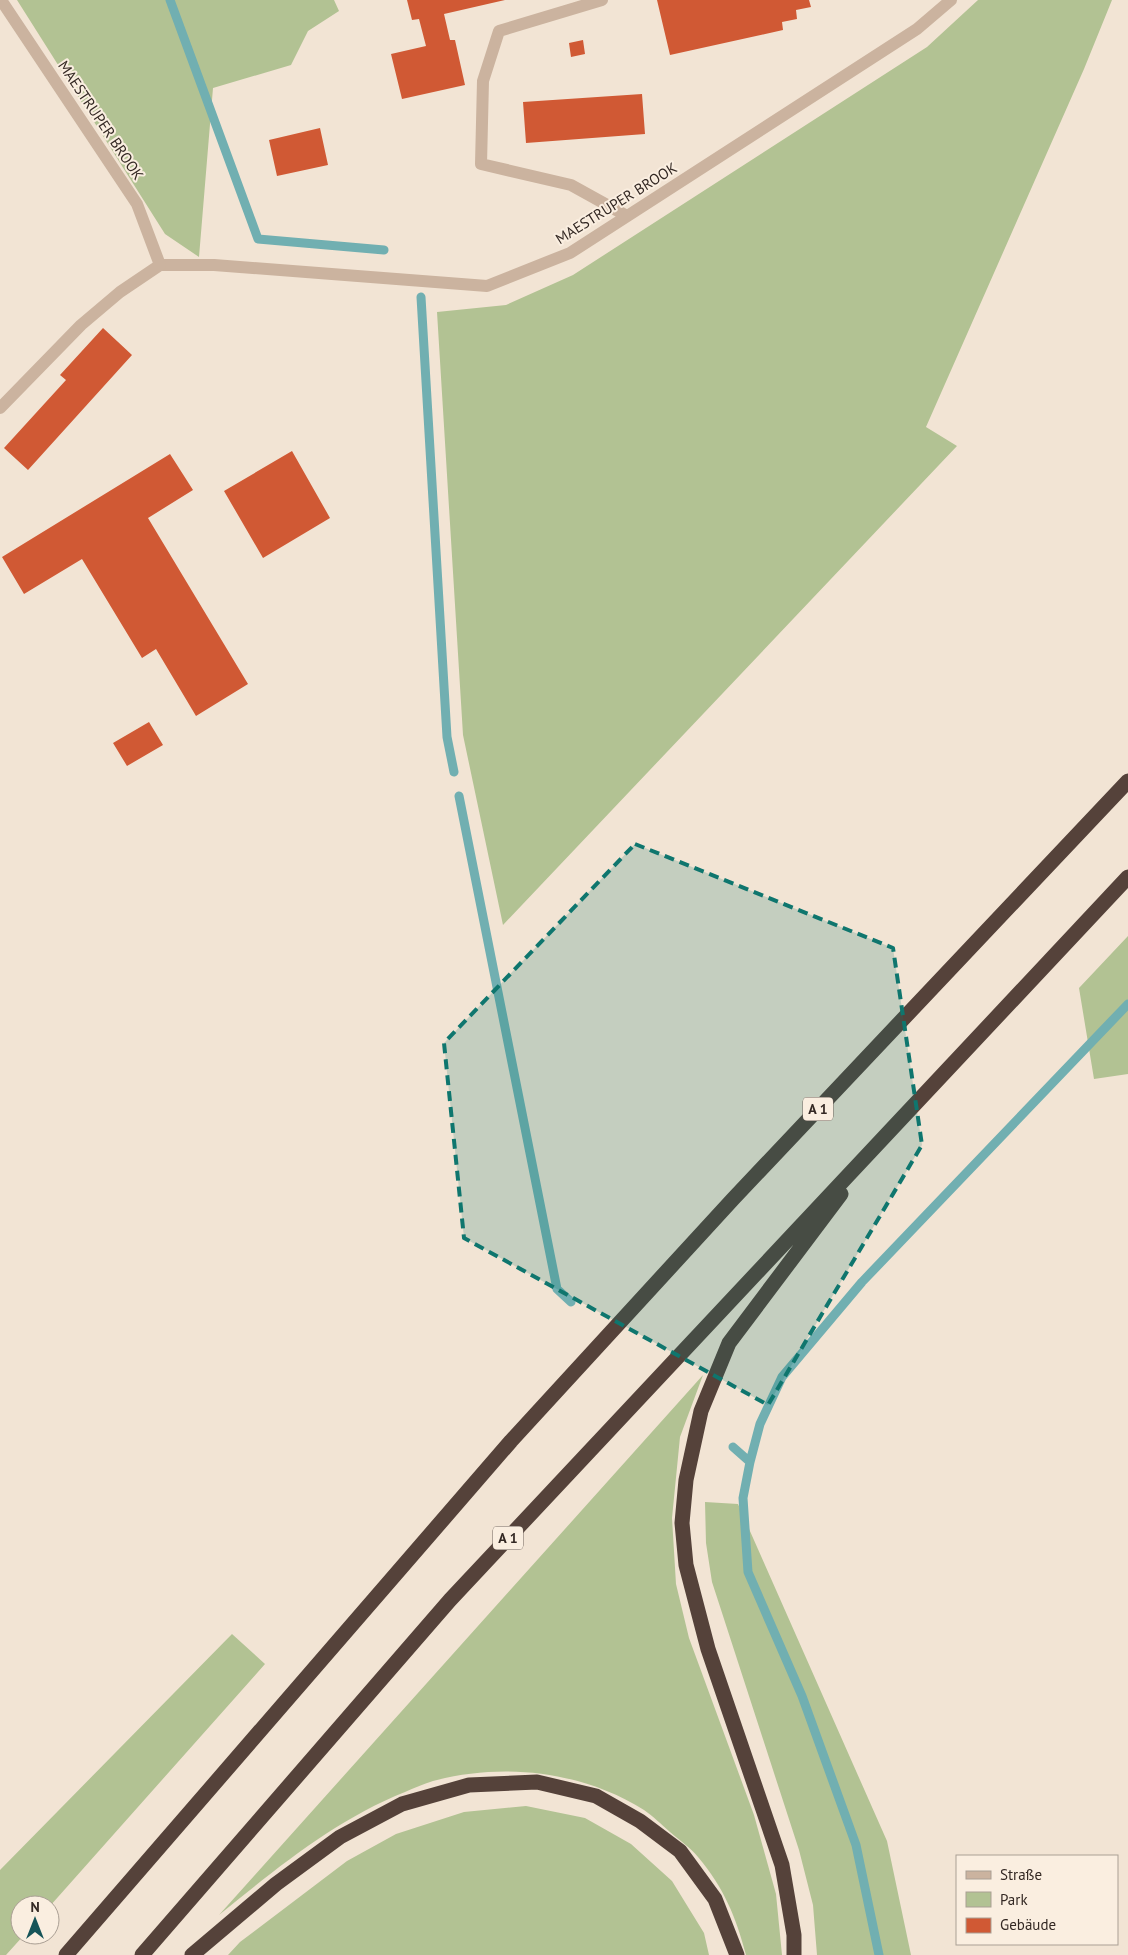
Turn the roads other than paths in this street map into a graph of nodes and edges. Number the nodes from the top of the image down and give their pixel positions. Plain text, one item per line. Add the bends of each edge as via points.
1 (1, 0) edge
2 (602, 0) edge
3 (951, 0) edge
4 (627, 216) junction
5 (160, 265) junction
6 (0, 408) edge
7 (1128, 781) edge
8 (1128, 876) edge
9 (887, 1133) junction
10 (66, 1955) edge
11 (142, 1955) edge
12 (192, 1955) edge
13 (737, 1955) edge
14 (794, 1955) edge

1 - 5 street, MAESTRUPER BROOK via 137,204
2 - 4 street via 499,31 483,81 481,164 571,185
3 - 4 street, MAESTRUPER BROOK via 917,29
4 - 5 street, MAESTRUPER BROOK via 570,253 487,286 214,265
5 - 6 street via 120,292 81,325
7 - 10 highway, A 1 via 740,1192 511,1441
8 - 9 highway, A 1
9 - 11 highway, A 1 via 450,1600
9 - 14 highway via 729,1343 701,1411 686,1480 682,1523 686,1565 708,1649 782,1864 794,1935
12 - 13 highway via 276,1884 340,1837 402,1804 469,1785 537,1782 596,1796 640,1821 680,1851 715,1899

